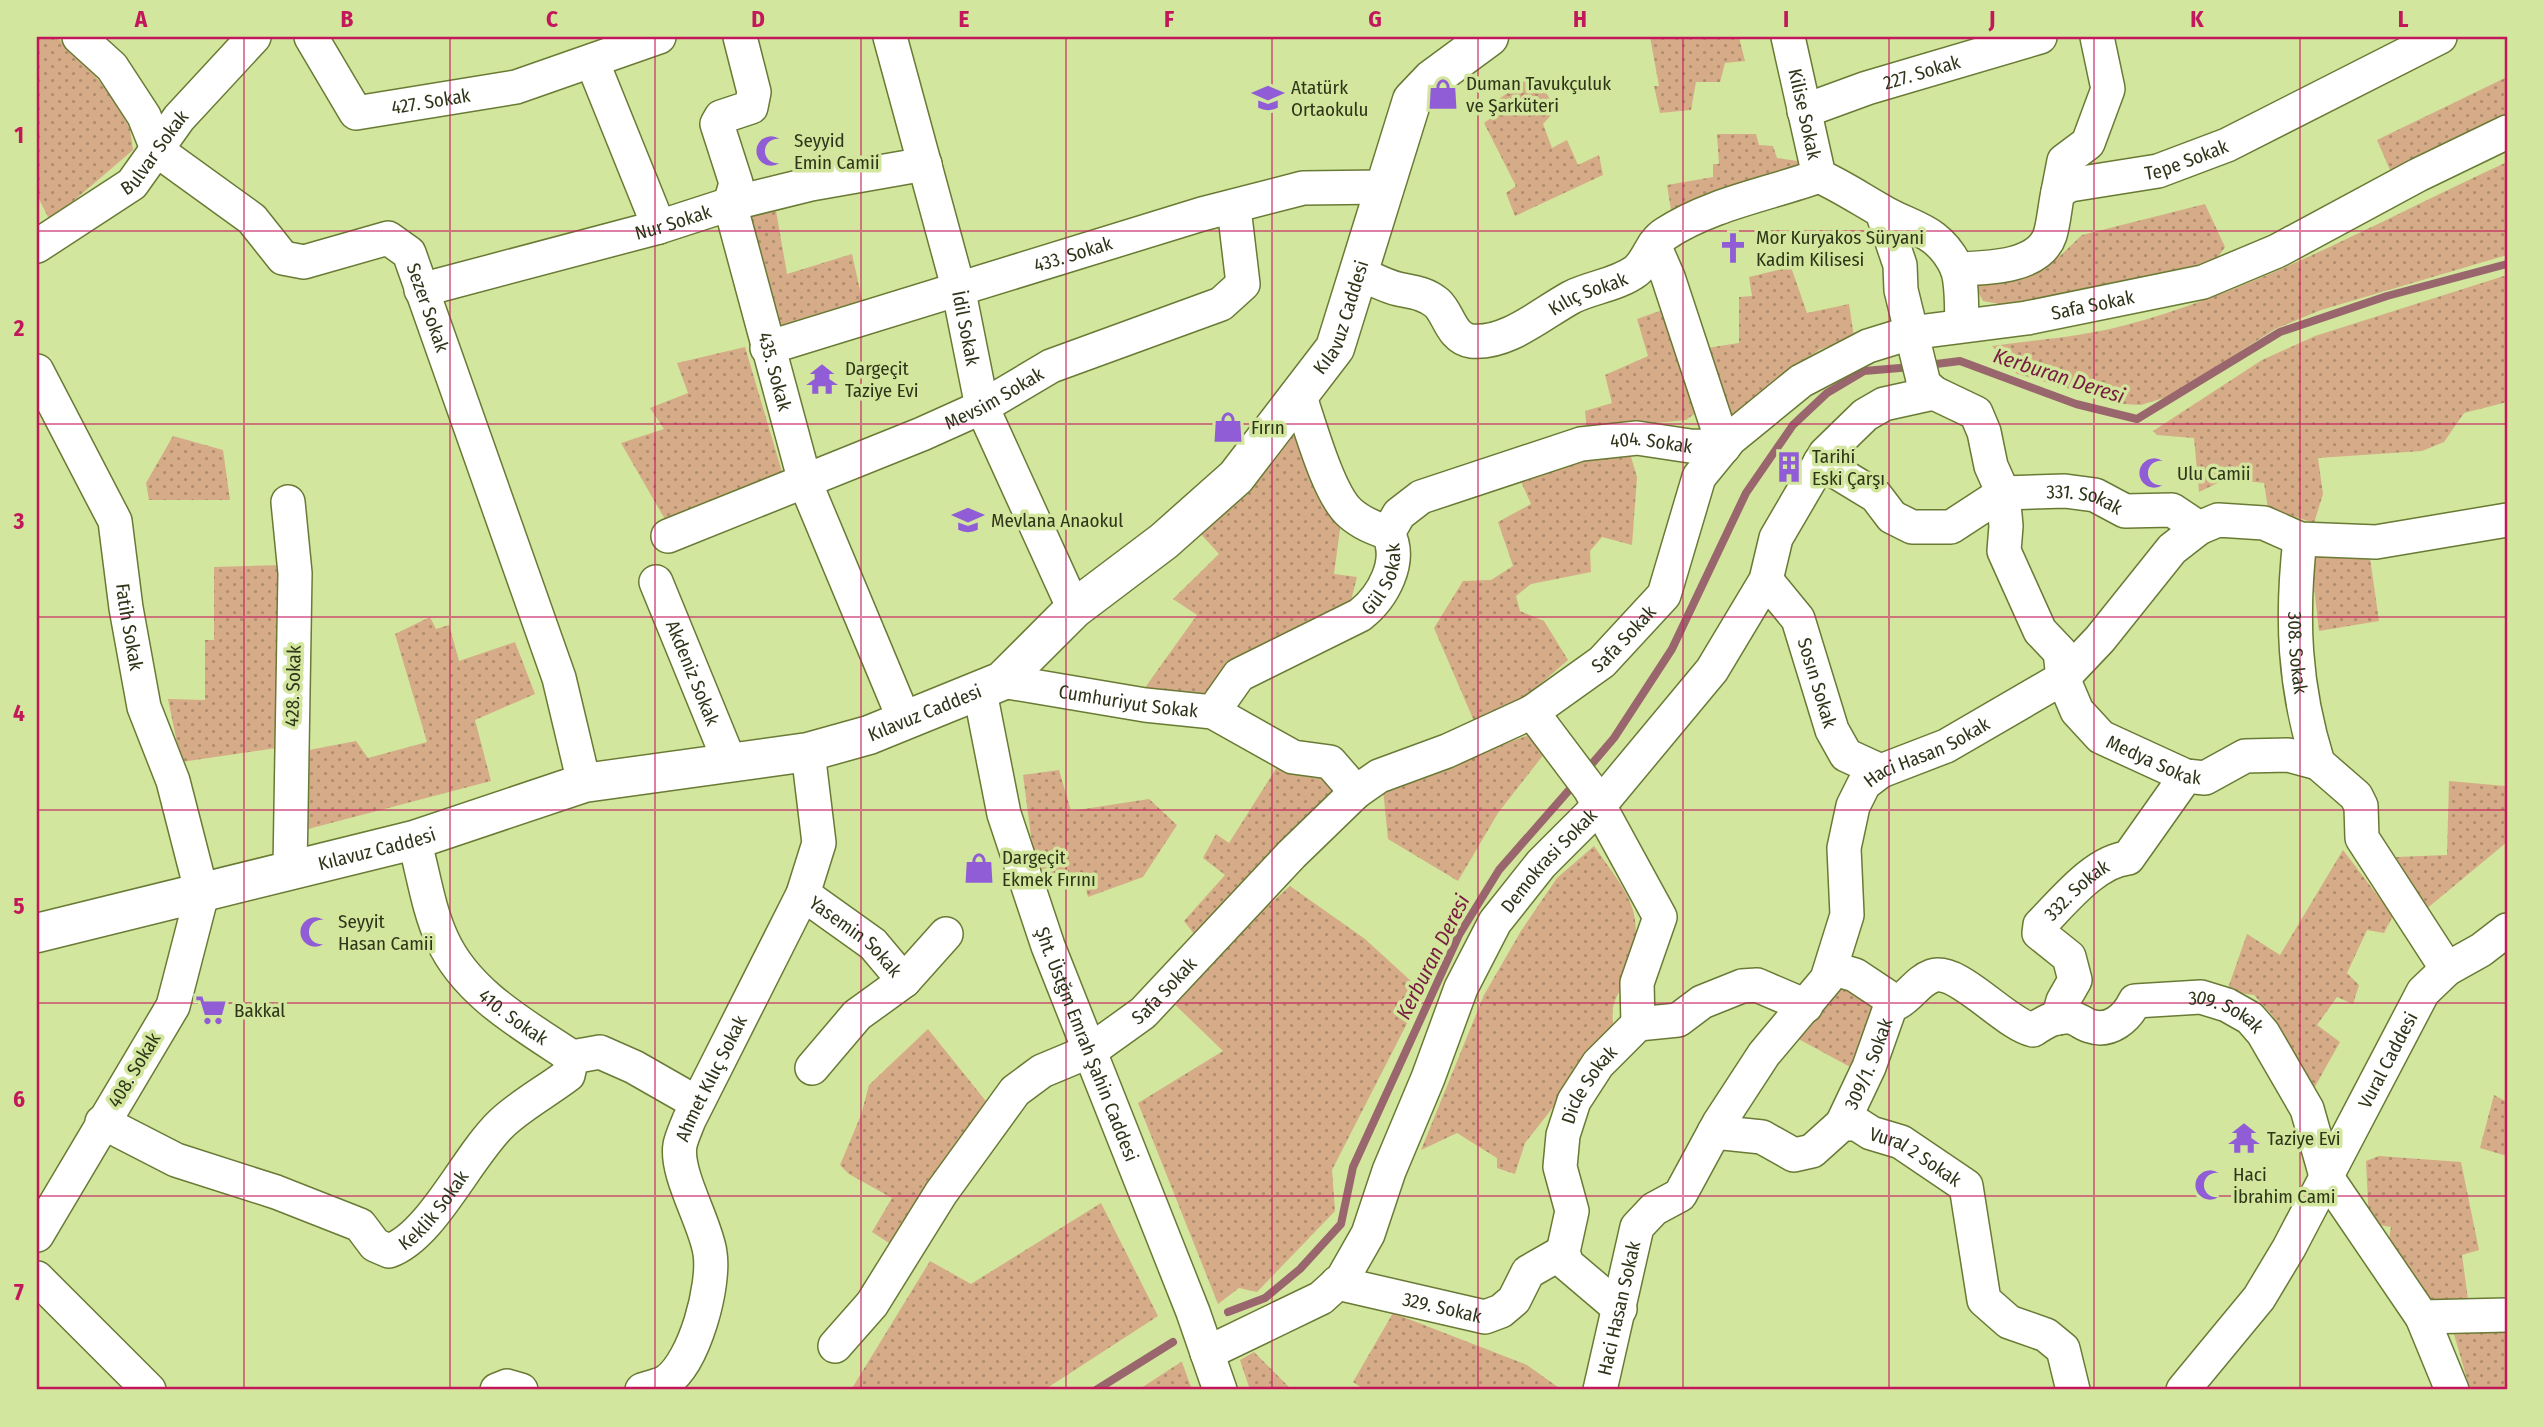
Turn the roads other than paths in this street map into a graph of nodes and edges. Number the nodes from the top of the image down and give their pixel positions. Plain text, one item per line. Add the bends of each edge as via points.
1 (79, 37) edge
2 (254, 37) edge
3 (311, 37) edge
4 (659, 37) edge
5 (740, 37) edge
6 (890, 37) edge
7 (1489, 37) edge
8 (1788, 37) edge
9 (2040, 37) edge
10 (2097, 37) edge
11 (2440, 37) edge
12 (592, 61) junction
13 (1804, 111) junction
14 (2507, 132) edge
15 (158, 151) junction
16 (925, 164) junction
17 (1819, 176) junction
18 (1384, 187) junction
19 (2058, 191) junction
20 (730, 204) junction
21 (1234, 208) junction
22 (1882, 212) junction
23 (659, 227) junction
24 (1654, 244) junction
25 (37, 246) edge
26 (1957, 269) junction
27 (1358, 273) junction
28 (958, 287) junction
29 (421, 290) junction
30 (1962, 325) junction
31 (1913, 342) junction
32 (767, 348) junction
33 (37, 371) edge
34 (1929, 389) junction
35 (1299, 394) junction
36 (982, 407) junction
37 (1724, 447) junction
38 (1820, 462) junction
39 (805, 482) junction
40 (2003, 493) junction
41 (288, 502) dead end
42 (2507, 520) edge
43 (2199, 528) junction
44 (1388, 533) junction
45 (668, 536) dead end
46 (2300, 539) junction
47 (1766, 580) junction
48 (656, 582) dead end
49 (1073, 609) junction
50 (2063, 678) junction
51 (991, 686) junction
52 (1213, 712) junction
53 (1532, 712) junction
54 (904, 719) junction
55 (808, 752) junction
56 (730, 763) junction
57 (2318, 763) junction
58 (1881, 771) junction
59 (2186, 776) junction
60 (584, 783) junction
61 (1356, 792) junction
62 (1594, 798) junction
63 (414, 840) junction
64 (290, 869) junction
65 (202, 894) junction
66 (803, 894) junction
67 (2507, 930) edge
68 (37, 933) edge
69 (946, 934) dead end
70 (1831, 968) junction
71 (2446, 969) junction
72 (904, 981) junction
73 (1892, 1002) junction
74 (1806, 1006) junction
75 (2058, 1018) junction
76 (1638, 1024) junction
77 (1090, 1052) junction
78 (572, 1056) junction
79 (812, 1068) dead end
80 (697, 1103) junction
81 (102, 1122) junction
82 (1842, 1124) junction
83 (1714, 1132) junction
84 (2326, 1176) junction
85 (37, 1235) edge
86 (1563, 1252) junction
87 (37, 1278) edge
88 (1337, 1283) junction
89 (1620, 1309) junction
90 (2507, 1315) edge
91 (2422, 1317) junction
92 (835, 1346) dead end
93 (1207, 1353) junction
94 (149, 1390) edge
95 (497, 1390) edge
96 (521, 1390) edge
97 (642, 1390) edge
98 (1220, 1390) edge
99 (1600, 1390) edge
100 (2073, 1390) edge
101 (2183, 1390) edge
102 (2452, 1390) edge

1 - 15 street via 112,67 144,116
2 - 15 street, Bulvar Sokak via 179,118
3 - 12 street, 427. Sokak via 356,113 516,87
4 - 12 street, 427. Sokak
5 - 20 street, 435. Sokak via 754,92 751,107 721,117 717,124 736,183
6 - 16 street, İdil Sokak
7 - 18 main road, Kılavuz Caddesi via 1432,79 1412,100
8 - 13 street, Kilise Sokak
9 - 13 street, 227. Sokak
10 - 19 street via 2108,89 2088,143 2064,161
11 - 19 street, Tepe Sokak via 2227,145 2158,172 2070,185
12 - 23 street
13 - 17 street, Kilise Sokak
14 - 30 street, Safa Sokak via 2277,251 2203,282 2027,318
15 - 25 street, Bulvar Sokak via 132,184
15 - 29 street, Sezer Sokak via 252,219 283,258 303,262 388,238 409,253
16 - 20 street, Nur Sokak
16 - 28 street, İdil Sokak
17 - 22 street, Kilise Sokak
17 - 24 street, Kılıç Sokak via 1710,212
18 - 21 street, 433. Sokak via 1303,188
18 - 27 main road, Kılavuz Caddesi
19 - 26 street via 2050,237 2034,256 1987,268
20 - 23 street, Nur Sokak
20 - 32 street, 435. Sokak
21 - 28 street, 433. Sokak
21 - 36 street, Mevsim Sokak via 1243,284 1221,304 1051,366
22 - 26 street, Kilise Sokak via 1919,227 1943,247
22 - 31 street via 1900,265
23 - 29 street, Nur Sokak
24 - 27 street, Kılıç Sokak via 1638,269 1620,280 1574,296 1512,332 1484,341 1467,341 1451,328 1438,304 1418,292
24 - 37 street, 404. Sokak
26 - 30 street
27 - 35 main road, Kılavuz Caddesi via 1335,348
28 - 32 street, 433. Sokak
28 - 36 street, İdil Sokak
29 - 60 street, Sezer Sokak via 559,678
30 - 31 street, Safa Sokak
31 - 34 street
31 - 37 street, Safa Sokak via 1868,346 1801,381
32 - 39 street, 435. Sokak
33 - 65 street, Fatih Sokak via 115,521 144,707 173,781
34 - 38 street, Demokrasi Sokak via 1884,404 1853,427
34 - 40 street via 1976,413
35 - 44 street, Gül Sokak via 1330,480 1348,512
35 - 49 main road, Kılavuz Caddesi via 1236,477 1164,541
36 - 39 street, Mevsim Sokak
36 - 49 street, İdil Sokak
37 - 44 street, 404. Sokak via 1637,438 1581,444 1421,497 1399,514
37 - 53 street, Safa Sokak via 1699,477 1664,595 1602,662
38 - 40 street via 1876,496 1892,517 1912,527 1951,527
38 - 47 street, Demokrasi Sokak via 1776,538
39 - 45 street, Mevsim Sokak
39 - 54 street, 435. Sokak
40 - 43 street, 331. Sokak via 2095,495 2125,512 2172,510
40 - 50 street via 2004,551 2040,631 2060,652
41 - 64 street, 428. Sokak via 295,573
42 - 46 street, Haci Hasan Sokak via 2376,542
43 - 46 street, Haci Hasan Sokak via 2218,520 2264,523
43 - 50 street, Haci Hasan Sokak via 2172,549
44 - 52 street, Gül Sokak via 1394,544 1391,566 1376,603 1239,674
46 - 57 street, 308. Sokak via 2295,584 2297,681
47 - 58 street, Sosın Sokak via 1798,619 1832,730 1846,755
47 - 62 street, Demokrasi Sokak via 1712,670
48 - 56 street, Akdeniz Sokak
49 - 51 main road, Kılavuz Caddesi
50 - 58 street, Haci Hasan Sokak via 1946,746
50 - 59 street, Medya Sokak via 2077,711 2101,737
51 - 52 street, Cumhuriyut Sokak
51 - 54 main road, Kılavuz Caddesi
51 - 77 street, Şht. Üstğm Emrah Şahin Caddesi via 1004,814
52 - 61 street, Cumhuriyut Sokak via 1293,757 1330,762
53 - 61 street, Safa Sokak via 1379,776
53 - 62 street
54 - 55 main road, Kılavuz Caddesi via 869,736
55 - 56 main road, Kılavuz Caddesi
55 - 66 street, Ahmet Kılıç Sokak via 819,843
56 - 60 main road, Kılavuz Caddesi
57 - 59 street, Medya Sokak via 2288,755 2245,756 2205,778
57 - 71 street, Medya Sokak via 2356,796 2361,806 2362,838
58 - 70 street, Haci Hasan Sokak via 1864,784 1853,806 1844,848 1847,915
59 - 75 street, 332. Sokak via 2128,858 2114,859 2040,925 2039,933 2068,957 2075,980
60 - 63 main road, Kılavuz Caddesi
61 - 77 street, Safa Sokak via 1143,1013
62 - 76 street via 1660,918 1637,983
62 - 88 street, Demokrasi Sokak via 1495,922 1461,988 1388,1171 1368,1234
63 - 64 main road, Kılavuz Caddesi
63 - 78 street, 410. Sokak via 442,939 471,984
64 - 65 main road, Kılavuz Caddesi
65 - 68 main road, Kılavuz Caddesi
65 - 81 street, 408. Sokak via 173,1006
66 - 72 street, Yasemin Sokak via 873,944
66 - 80 street, Ahmet Kılıç Sokak
67 - 71 street, Vural Caddesi
69 - 72 street
70 - 73 street via 1855,975
70 - 74 street, Haci Hasan Sokak
71 - 84 street, Vural Caddesi via 2423,992
72 - 79 street, Yasemin Sokak via 857,1015
73 - 75 street via 1898,1003 1928,978 1942,975 1975,992 2023,1028 2033,1030
73 - 82 street, 309/1. Sokak
74 - 76 street via 1757,985 1742,986 1702,1002 1678,1020
74 - 83 street, Haci Hasan Sokak via 1764,1054
75 - 84 street, 309. Sokak via 2072,1017 2101,1029 2129,1013 2135,1001 2201,997 2250,1018 2278,1055 2307,1109
76 - 86 street, Dicle Sokak via 1598,1064 1574,1101 1563,1135 1560,1167 1572,1211
77 - 92 street, Safa Sokak via 1042,1071 1015,1091 941,1193 872,1304
77 - 93 street, Şht. Üstğm Emrah Şahin Caddesi
78 - 80 street via 600,1052
78 - 81 street, Keklik Sokak via 568,1076 502,1122 424,1226 389,1251 375,1245 360,1225 176,1160
80 - 97 street, Ahmet Kılıç Sokak via 679,1147 710,1249 710,1279 686,1360 667,1381
81 - 85 street, 408. Sokak
82 - 83 street, Vural 2 Sokak via 1812,1151 1794,1155 1762,1137
82 - 100 street, Vural 2 Sokak via 1857,1124 1901,1142 1966,1186 1984,1300 2009,1322 2046,1335 2063,1349
83 - 89 street, Haci Hasan Sokak via 1680,1195 1654,1209 1637,1227
84 - 91 street, 309. Sokak
84 - 101 street, Vural Caddesi via 2259,1298
86 - 88 street, 329. Sokak via 1528,1272 1514,1300 1485,1317
86 - 89 street via 1567,1264
87 - 94 street
88 - 93 street, Demokrasi Sokak via 1321,1298
89 - 99 street, Haci Hasan Sokak
90 - 91 street
91 - 102 street, 309. Sokak
93 - 98 street, Şht. Üstğm Emrah Şahin Caddesi
95 - 96 street via 507,1386

